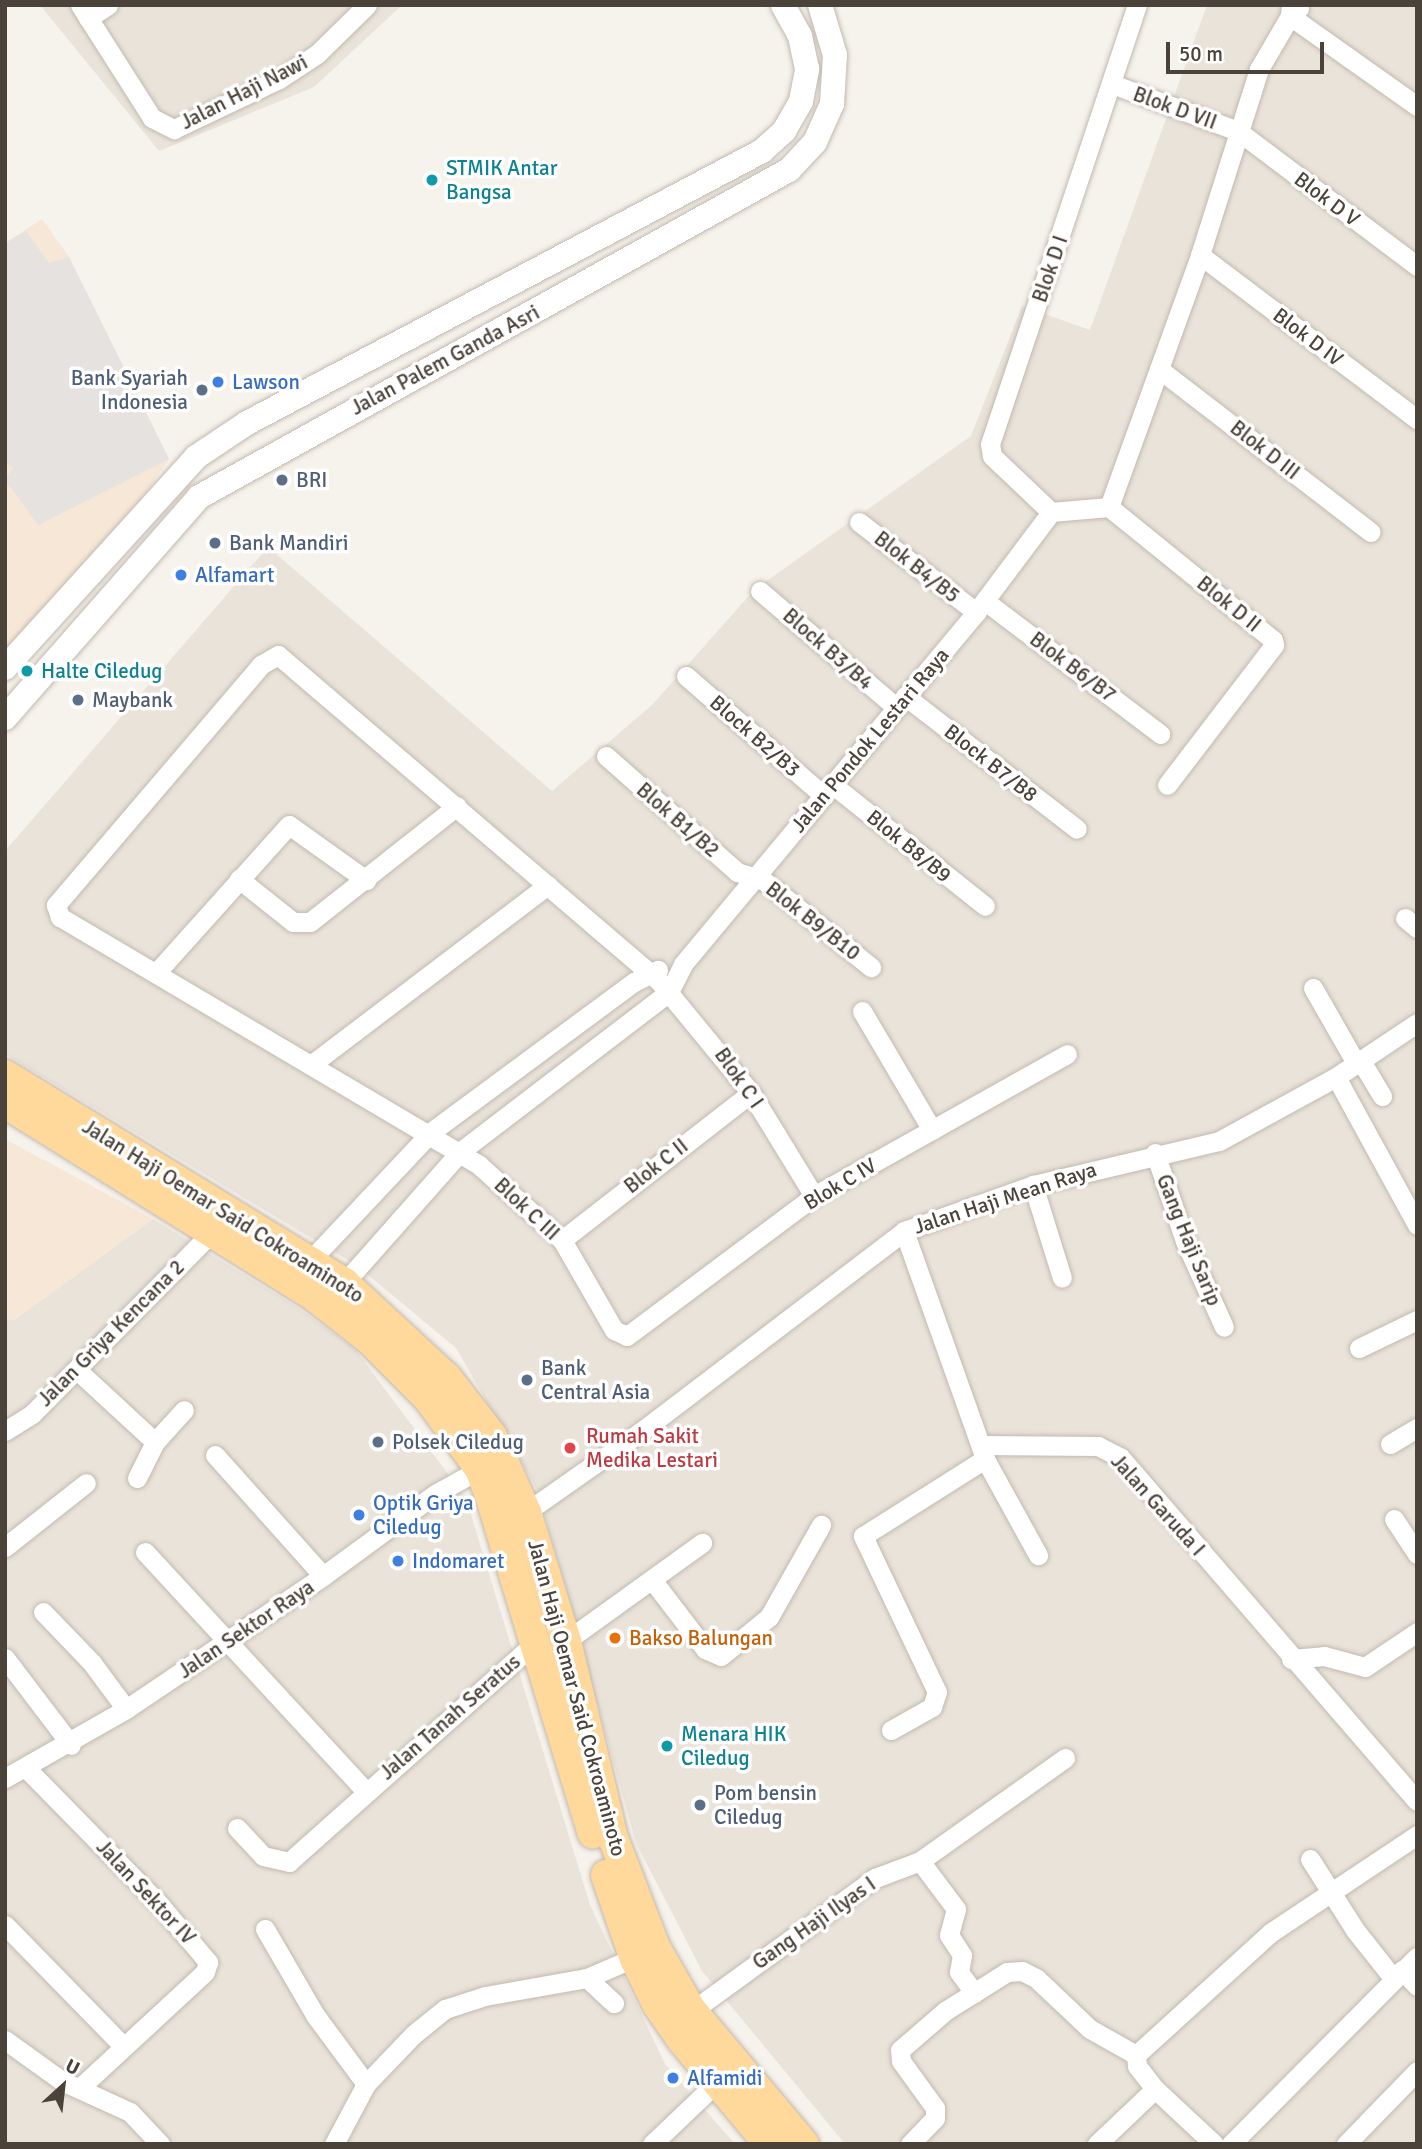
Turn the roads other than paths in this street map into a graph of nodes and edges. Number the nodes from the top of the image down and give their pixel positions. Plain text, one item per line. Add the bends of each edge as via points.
1 (108, 5) edge
2 (783, 5) edge
3 (820, 5) edge
4 (1137, 5) edge
5 (363, 7) edge
6 (1294, 9) edge
7 (84, 11) edge
8 (1112, 84) junction
9 (1417, 106) edge
10 (1238, 131) junction
11 (1200, 255) junction
12 (1417, 266) edge
13 (1159, 369) junction
14 (1417, 419) edge
15 (1109, 507) junction
16 (1051, 512) junction
17 (859, 522) dead end
18 (1371, 531) dead end
19 (760, 591) dead end
20 (981, 606) junction
21 (5, 668) edge
22 (686, 676) dead end
23 (900, 702) junction
24 (5, 718) edge
25 (1160, 734) dead end
26 (606, 756) dead end
27 (1167, 785) dead end
28 (828, 791) junction
29 (457, 806) junction
30 (1077, 829) dead end
31 (239, 879) junction
32 (366, 880) junction
33 (753, 880) junction
34 (548, 885) junction
35 (985, 906) dead end
36 (683, 964) junction
37 (871, 967) dead end
38 (648, 972) junction
39 (156, 973) junction
40 (1313, 988) dead end
41 (668, 992) junction
42 (862, 1012) dead end
43 (1417, 1023) edge
44 (1067, 1054) dead end
45 (1359, 1062) junction
46 (312, 1064) junction
47 (5, 1075) edge
48 (1336, 1077) junction
49 (751, 1093) junction
50 (1382, 1096) dead end
51 (5, 1103) edge
52 (932, 1130) junction
53 (430, 1132) junction
54 (461, 1151) junction
55 (1155, 1153) junction
56 (1033, 1185) junction
57 (814, 1196) junction
58 (1415, 1216) edge
59 (213, 1231) junction
60 (904, 1231) junction
61 (562, 1240) junction
62 (300, 1271) junction
63 (1062, 1278) dead end
64 (334, 1294) junction
65 (1417, 1320) edge
66 (1224, 1327) dead end
67 (627, 1336) joint
68 (1359, 1348) dead end
69 (77, 1370) junction
70 (184, 1410) dead end
71 (1417, 1428) edge
72 (5, 1431) edge
73 (155, 1442) junction
74 (1390, 1444) dead end
75 (983, 1452) junction
76 (215, 1455) dead end
77 (480, 1469) junction
78 (137, 1478) dead end
79 (86, 1483) dead end
80 (526, 1512) junction
81 (1394, 1519) dead end
82 (821, 1525) dead end
83 (702, 1543) dead end
84 (1414, 1544) edge
85 (5, 1547) edge
86 (145, 1552) dead end
87 (1038, 1555) dead end
88 (323, 1576) junction
89 (653, 1581) junction
90 (43, 1612) dead end
91 (1417, 1632) edge
92 (566, 1641) junction
93 (535, 1643) junction
94 (225, 1644) junction
95 (5, 1658) edge
96 (1291, 1658) junction
97 (126, 1709) junction
98 (891, 1730) dead end
99 (71, 1745) junction
100 (1065, 1758) dead end
101 (26, 1768) junction
102 (5, 1778) edge
103 (365, 1790) junction
104 (1417, 1801) edge
105 (237, 1828) dead end
106 (1417, 1835) edge
107 (1310, 1859) dead end
108 (920, 1861) junction
109 (1331, 1896) junction
110 (5, 1924) edge
111 (265, 1929) dead end
112 (645, 1953) junction
113 (1417, 1957) edge
114 (1397, 1974) junction
115 (586, 1978) junction
116 (1417, 1986) edge
117 (974, 1993) junction
118 (614, 2003) dead end
119 (682, 2018) junction
120 (5, 2040) edge
121 (123, 2046) junction
122 (1136, 2055) junction
123 (1417, 2071) edge
124 (717, 2082) junction
125 (366, 2084) junction
126 (81, 2087) junction
127 (1155, 2089) junction
128 (336, 2143) edge
129 (160, 2144) edge
130 (652, 2144) edge
131 (769, 2144) edge
132 (804, 2144) edge
133 (910, 2144) edge
134 (1097, 2144) edge
135 (1214, 2144) edge
136 (1231, 2144) edge
137 (1346, 2144) edge

1 - 7 street
2 - 21 street, Jalan Palem Ganda Asri via 800,36 807,69 801,101 784,131 762,151 247,423 196,457
3 - 24 street, Jalan Palem Ganda Asri via 835,55 832,104 815,142 789,170 199,497
4 - 8 street, Blok D I
5 - 7 street, Jalan Haji Nawi via 317,54 289,73 174,129 152,118
6 - 9 street
6 - 10 street via 1259,69
8 - 10 street, Blok D VII
8 - 16 street, Blok D I via 990,444 992,456
10 - 11 street
10 - 12 street, Blok D V
11 - 13 street
11 - 14 street, Blok D IV
13 - 15 street
13 - 18 street, Blok D III
15 - 16 street
15 - 27 street, Blok D II via 1273,640 1274,645
16 - 20 street, Jalan Pondok Lestari Raya
17 - 20 street, Blok B4/B5
19 - 23 street, Block B3/B4
20 - 23 street, Jalan Pondok Lestari Raya
20 - 25 street, Blok B6/B7
22 - 28 street, Block B2/B3
23 - 28 street, Jalan Pondok Lestari Raya
23 - 30 street, Block B7/B8
26 - 33 street, Blok B1/B2 via 737,872
28 - 33 street, Jalan Pondok Lestari Raya
28 - 35 street, Blok B8/B9
29 - 32 street
29 - 34 street, Blok C I
29 - 39 street, Blok C I via 278,654 261,665 56,905 61,917
31 - 32 street via 299,924 316,919
31 - 32 street via 289,825
31 - 39 street
33 - 36 street, Jalan Pondok Lestari Raya
33 - 37 street, Blok B9/B10 via 763,880
34 - 38 street, Blok C I
34 - 46 street
36 - 38 street
36 - 41 street, Jalan Pondok Lestari Raya
38 - 41 street, Blok C I
38 - 53 street
39 - 46 street, Blok C III
40 - 45 street
41 - 49 street, Blok C I
41 - 54 street, Jalan Pondok Lestari Raya
42 - 52 street
43 - 45 street, Jalan Haji Mean Raya
44 - 52 street, Blok C IV
45 - 48 street, Jalan Haji Mean Raya
45 - 50 street
46 - 53 street, Blok C III
47 - 62 main road, Jalan Haji Oemar Said Cokroaminoto
48 - 55 street, Jalan Haji Mean Raya via 1219,1141
48 - 58 street
49 - 57 street, Blok C I
49 - 61 street, Blok C II
51 - 59 main road, Jalan Haji Oemar Said Cokroaminoto
52 - 57 street, Blok C IV
53 - 54 street, Blok C III
53 - 62 street
54 - 61 street, Blok C III
54 - 64 street, Jalan Pondok Lestari Raya
55 - 56 street, Jalan Haji Mean Raya
55 - 66 street, Gang Haji Sarip via 1185,1241
56 - 60 street, Jalan Haji Mean Raya
56 - 63 street
57 - 67 street, Blok C IV
59 - 62 main road, Jalan Haji Oemar Said Cokroaminoto
59 - 69 street, Jalan Griya Kencana 2
60 - 75 street
60 - 80 street, Jalan Haji Mean Raya via 643,1430
61 - 67 street, Blok C III via 614,1330
62 - 64 main road, Jalan Haji Oemar Said Cokroaminoto
64 - 77 main road, Jalan Haji Oemar Said Cokroaminoto via 369,1339 428,1398
64 - 80 main road, Jalan Haji Oemar Said Cokroaminoto via 454,1387 492,1436
65 - 68 street
69 - 72 street, Jalan Griya Kencana 2 via 32,1414
69 - 73 street
70 - 73 street
71 - 74 street
73 - 78 street
75 - 87 street
75 - 96 street, Jalan Garuda I via 1098,1446 1120,1457
75 - 98 street via 863,1536 937,1692 932,1707
76 - 88 street
77 - 88 street, Jalan Sektor Raya via 435,1494
77 - 93 main road, Jalan Haji Oemar Said Cokroaminoto
79 - 85 street
80 - 92 main road, Jalan Haji Oemar Said Cokroaminoto
81 - 84 street
82 - 89 street via 769,1617 721,1656 705,1649
83 - 89 street
86 - 94 street
88 - 94 street, Jalan Sektor Raya
89 - 92 street
90 - 97 street via 92,1663
91 - 96 street via 1364,1667 1324,1656
92 - 112 main road, Jalan Haji Oemar Said Cokroaminoto
93 - 103 street, Jalan Tanah Seratus
93 - 112 main road, Jalan Haji Oemar Said Cokroaminoto
94 - 97 street, Jalan Sektor Raya
94 - 103 street
95 - 99 street
96 - 104 street, Jalan Garuda I
97 - 99 street, Jalan Sektor Raya
99 - 101 street, Jalan Sektor Raya
100 - 108 street, Gang Haji Ilyas I
101 - 102 street, Jalan Sektor Raya
101 - 121 street, Jalan Sektor IV via 160,1905 208,1962 205,1972
103 - 105 street, Jalan Tanah Seratus via 289,1861 263,1856
106 - 109 street
107 - 109 street
108 - 117 street via 956,1909 949,1935 962,1955 959,1972
108 - 119 street, Gang Haji Ilyas I via 875,1878
109 - 114 street
109 - 122 street via 1270,1933
110 - 121 street
111 - 125 street via 315,2015
112 - 115 street
112 - 119 main road, Jalan Haji Oemar Said Cokroaminoto
113 - 114 street
114 - 116 street
114 - 136 street
115 - 118 street
115 - 125 street via 485,1996 445,2010 414,2034
117 - 122 street via 1007,1972 1028,1973 1090,2029
117 - 133 street via 900,2050 901,2060 935,2108 935,2118
119 - 124 main road, Jalan Haji Oemar Said Cokroaminoto
119 - 132 main road, Jalan Haji Oemar Said Cokroaminoto
120 - 126 street via 62,2081
121 - 126 street
122 - 127 street via 1137,2066
123 - 137 street
124 - 130 street
124 - 131 main road, Jalan Haji Oemar Said Cokroaminoto
125 - 128 street
126 - 129 street via 130,2112
127 - 134 street
127 - 135 street

